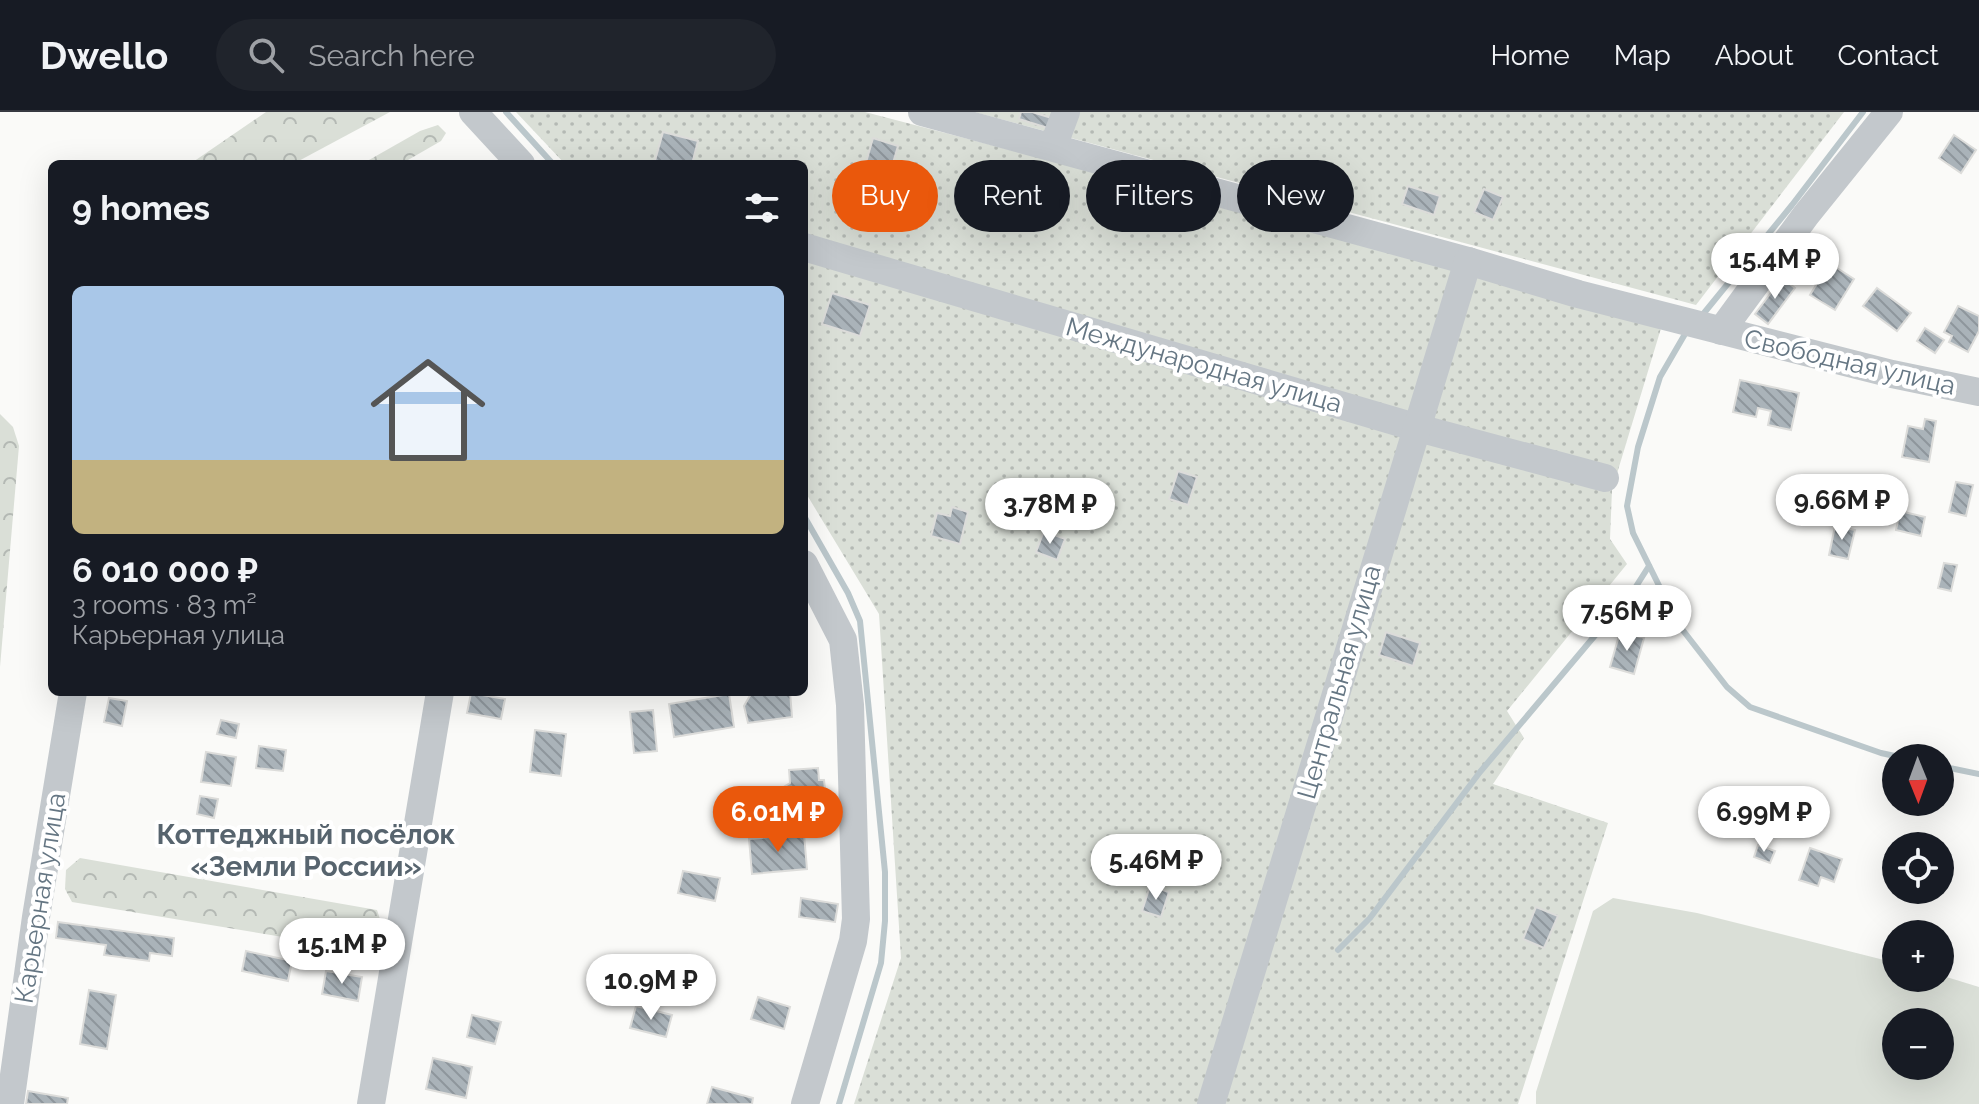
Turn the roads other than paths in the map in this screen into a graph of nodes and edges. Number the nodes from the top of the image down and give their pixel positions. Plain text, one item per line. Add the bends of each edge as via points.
1 (473, 112) edge
2 (922, 112) edge
3 (1066, 112) edge
4 (1889, 112) edge
5 (1053, 147) junction
6 (517, 160) edge
7 (808, 248) edge
8 (1468, 261) junction
9 (1721, 331) junction
10 (1979, 392) edge
11 (1418, 428) junction
12 (1605, 478) dead end
13 (808, 572) edge
14 (72, 696) edge
15 (439, 696) edge
16 (10, 1104) edge
17 (371, 1104) edge
18 (805, 1104) edge
19 (1211, 1104) edge

1 - 6 street
2 - 5 street, Свободная улица
3 - 5 street
4 - 9 street
5 - 8 street, Свободная улица
7 - 11 street, Международная улица
8 - 9 street, Свободная улица
8 - 11 street, Центральная улица
9 - 10 street, Свободная улица
11 - 12 street, Международная улица
11 - 19 street, Центральная улица
13 - 18 street via 843,640 856,919
14 - 16 street, Карьерная улица
15 - 17 street

